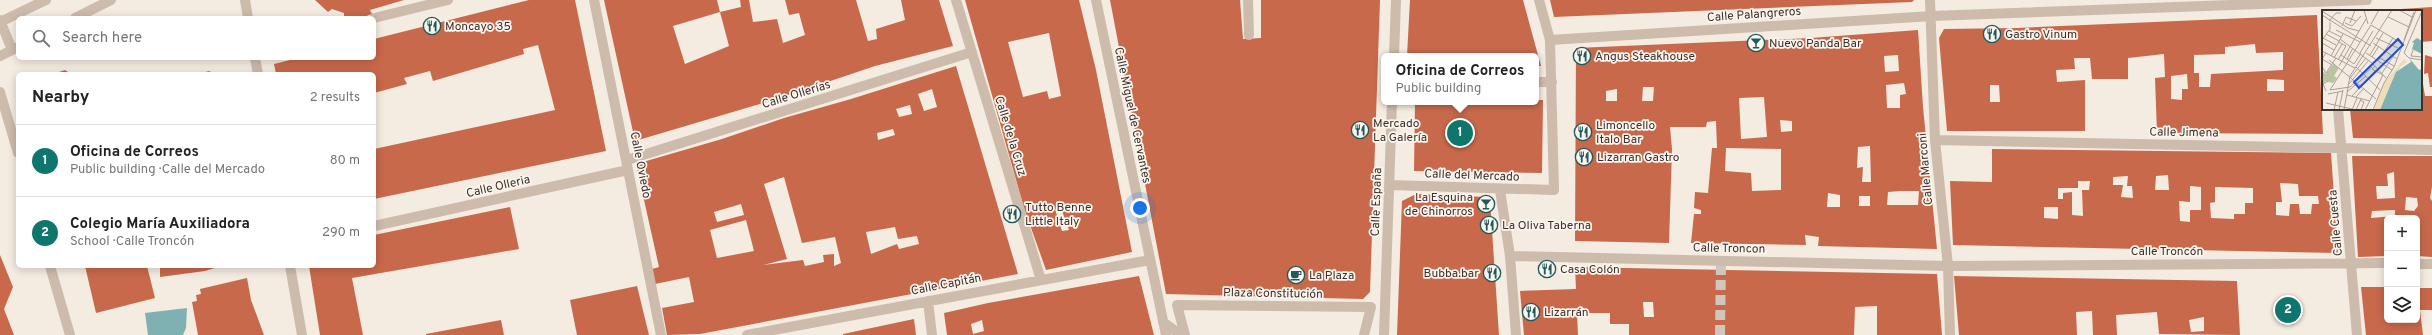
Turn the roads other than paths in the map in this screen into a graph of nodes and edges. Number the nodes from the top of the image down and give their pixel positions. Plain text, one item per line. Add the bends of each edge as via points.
1 (46, 0) edge
2 (111, 0) edge
3 (245, 0) edge
4 (448, 0) edge
5 (594, 0) edge
6 (956, 0) edge
7 (1096, 0) edge
8 (1248, 0) edge
9 (1396, 0) edge
10 (1540, 0) edge
11 (1930, 0) edge
12 (2367, 0) edge
13 (2329, 4) edge
14 (79, 16) edge
15 (248, 16) edge
16 (1932, 16) junction
17 (376, 18) edge
18 (0, 21) edge
19 (1250, 35) dead end
20 (1550, 40) junction
21 (15, 48) edge
22 (972, 52) junction
23 (1394, 53) edge
24 (0, 56) edge
25 (255, 60) edge
26 (258, 72) edge
27 (1539, 82) edge
28 (1552, 82) junction
29 (0, 92) edge
30 (1392, 105) edge
31 (2338, 110) edge
32 (1935, 140) junction
33 (16, 146) edge
34 (2341, 149) junction
35 (2432, 150) edge
36 (628, 165) junction
37 (1390, 185) junction
38 (1500, 190) junction
39 (376, 226) edge
40 (1510, 256) junction
41 (1150, 260) junction
42 (2351, 262) junction
43 (2384, 263) edge
44 (2420, 264) edge
45 (2432, 264) edge
46 (1948, 266) junction
47 (51, 268) edge
48 (290, 268) edge
49 (1040, 280) junction
50 (928, 301) junction
51 (1163, 322) junction
52 (1383, 333) edge
53 (70, 335) edge
54 (302, 335) edge
55 (661, 335) edge
56 (747, 335) edge
57 (932, 335) edge
58 (1166, 335) edge
59 (1178, 335) edge
60 (1185, 335) edge
61 (1364, 335) edge
62 (1516, 335) edge
63 (1950, 335) edge
64 (2357, 335) edge

1 - 18 street
2 - 14 street
3 - 15 street
4 - 17 street
5 - 36 street, Calle Oviedo
6 - 22 street, Calle de la Cruz
7 - 41 street, Calle Miguel de Cervantes
8 - 19 street
9 - 23 street
10 - 20 street
11 - 16 street, Calle Marconi
12 - 13 street, Calle Palangreros
13 - 16 street, Calle Palangreros
16 - 20 street, Calle Palangreros
16 - 32 street, Calle Marconi
18 - 21 street
20 - 28 street
21 - 24 street
22 - 36 street, Calle Ollerías
22 - 49 street, Calle de la Cruz
25 - 26 street
27 - 28 street
28 - 38 street, Calle del Mercado via 1554,190
29 - 33 street
30 - 37 street, Calle España
31 - 34 street, Calle Cuesta
32 - 34 street, Calle Jimena
32 - 46 street, Calle Marconi
34 - 35 street, Calle Jimena
34 - 42 street, Calle Cuesta
36 - 39 street, Calle Olleria
36 - 55 street, Calle Oviedo
37 - 38 street, Calle del Mercado
37 - 52 street, Calle España
38 - 40 street
40 - 46 street, Calle Troncon
40 - 62 street
41 - 49 street, Calle Capitán
41 - 51 street, Calle Miguel de Cervantes
42 - 43 street, Calle Troncón
42 - 46 street, Calle Troncón
42 - 64 street, Calle Cuesta
44 - 45 street
46 - 63 street, Calle Marconi
47 - 53 street
48 - 54 street
49 - 50 street, Calle Capitán
50 - 56 street, Calle Capitán
50 - 57 street
51 - 58 street, Calle Miguel de Cervantes
51 - 59 street
60 - 61 street, Plaza Constitución via 1176,305 1371,307

